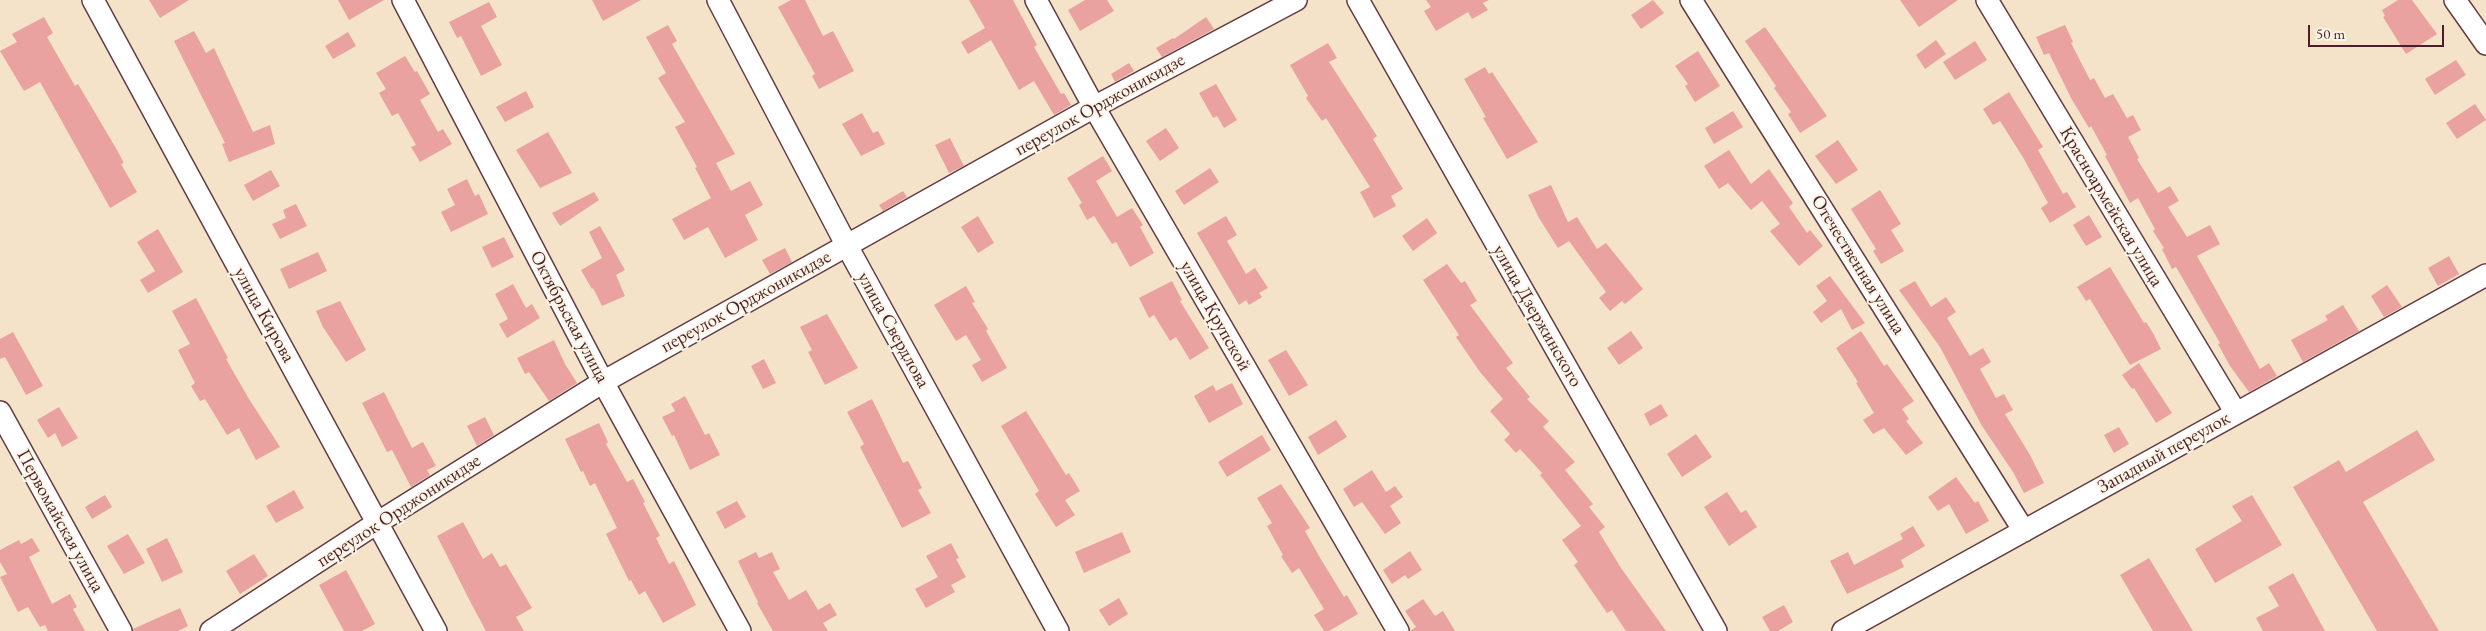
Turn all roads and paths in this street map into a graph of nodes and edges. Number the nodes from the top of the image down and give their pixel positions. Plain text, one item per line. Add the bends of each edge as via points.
1 (93, 0) edge
2 (403, 0) edge
3 (718, 0) edge
4 (1036, 0) edge
5 (1296, 0) edge
6 (1358, 0) edge
7 (1692, 0) edge
8 (1987, 0) edge
9 (2455, 0) edge
10 (2486, 44) edge
11 (1094, 107) junction
12 (847, 246) junction
13 (2486, 275) edge
14 (603, 382) junction
15 (0, 412) edge
16 (2236, 413) junction
17 (377, 523) junction
18 (2024, 531) junction
19 (121, 631) edge
20 (211, 631) edge
21 (436, 631) edge
22 (740, 631) edge
23 (1058, 631) edge
24 (1398, 631) edge
25 (1716, 631) edge
26 (1843, 631) edge

1 - 17 street, улица Кирова
2 - 14 street, Октябрьская улица
3 - 12 street, улица Свердлова
4 - 11 street, улица Крупской
5 - 11 street, переулок Орджоникидзе
6 - 25 street, улица Дзержинского
7 - 18 street, Отечественная улица
8 - 16 street, Красноармейская улица
9 - 10 street
11 - 12 street, переулок Орджоникидзе
11 - 24 street, улица Крупской
12 - 14 street, переулок Орджоникидзе
12 - 23 street, улица Свердлова
13 - 16 street, Западный переулок
14 - 17 street, переулок Орджоникидзе
14 - 22 street, Октябрьская улица
15 - 19 street, Первомайская улица
16 - 18 street, Западный переулок
17 - 20 street, переулок Орджоникидзе
17 - 21 street, улица Кирова
18 - 26 street, Западный переулок

